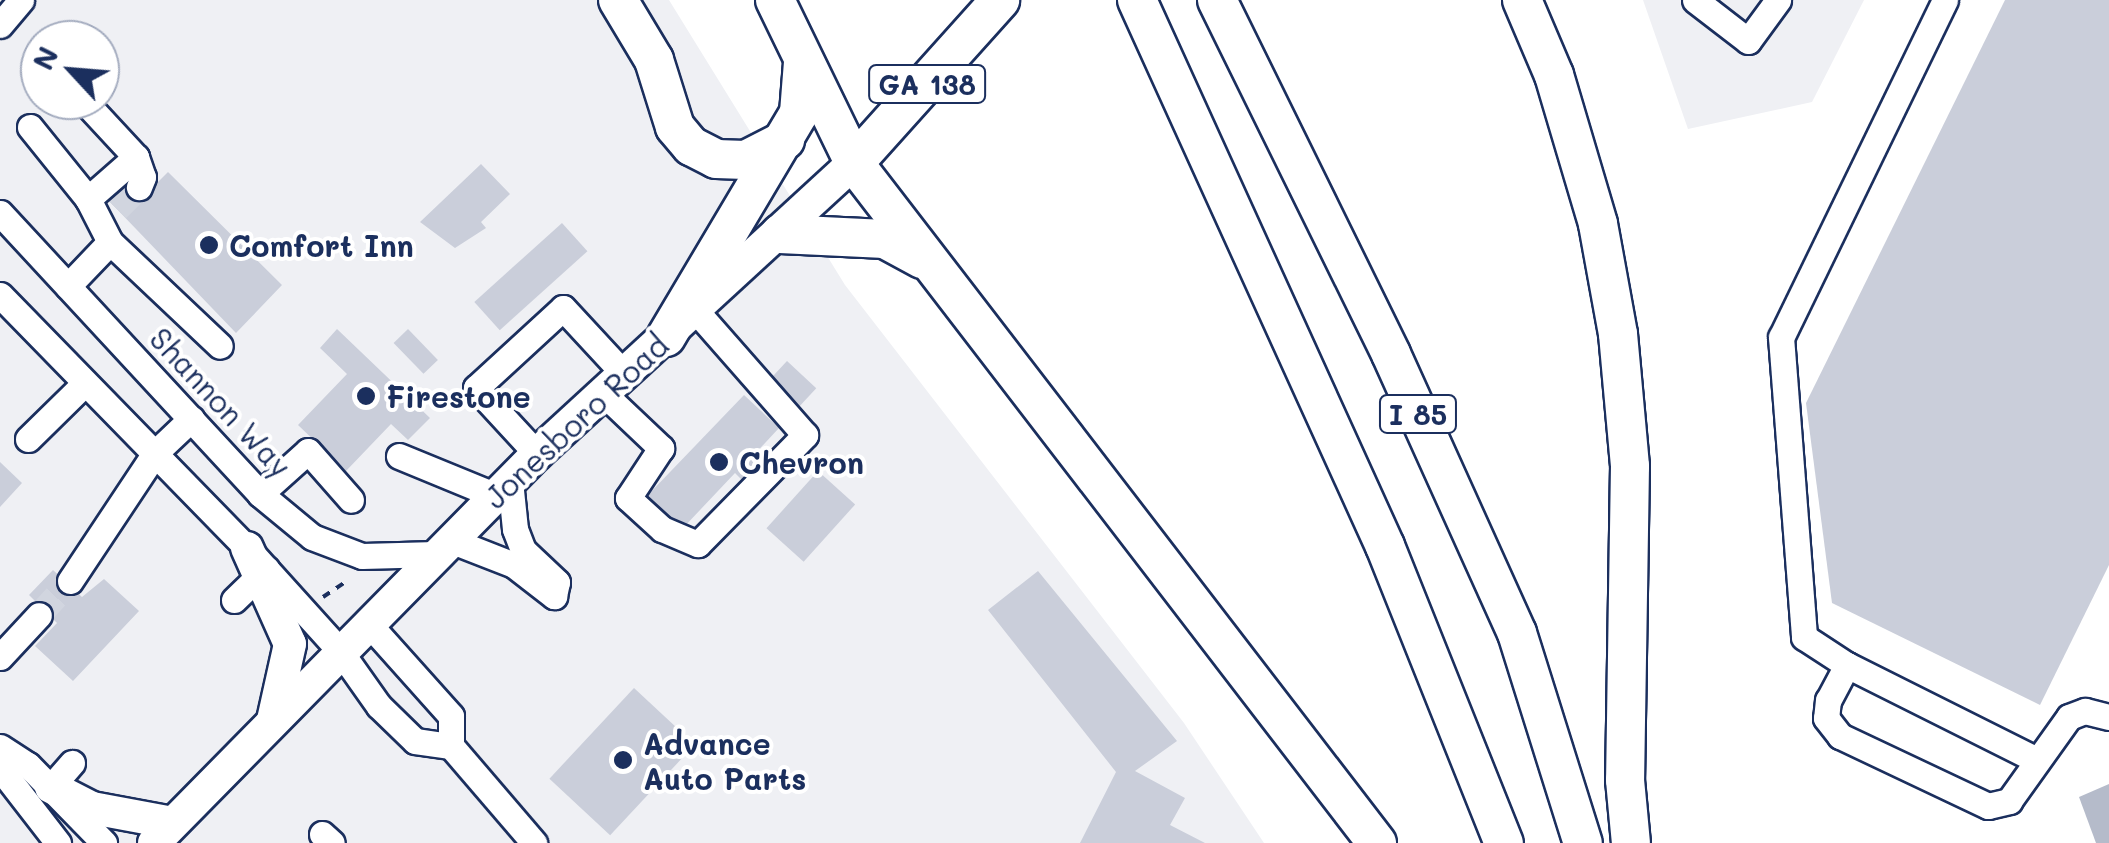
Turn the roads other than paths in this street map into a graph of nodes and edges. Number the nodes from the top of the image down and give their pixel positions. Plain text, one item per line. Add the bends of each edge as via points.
1 (21, 0) edge
2 (618, 0) edge
3 (775, 0) edge
4 (1138, 0) edge
5 (1217, 0) edge
6 (1522, 0) edge
7 (1695, 0) edge
8 (1778, 0) edge
9 (1945, 0) edge
10 (998, 1) edge
11 (0, 25) edge
12 (803, 60) junction
13 (102, 120) edge
14 (30, 128) dead end
15 (784, 140) junction
16 (136, 157) junction
17 (854, 164) junction
18 (139, 187) dead end
19 (88, 199) junction
20 (0, 212) edge
21 (109, 225) junction
22 (780, 234) junction
23 (932, 265) junction
24 (68, 286) junction
25 (5, 311) edge
26 (696, 311) junction
27 (666, 337) junction
28 (220, 346) dead end
29 (84, 384) junction
30 (614, 384) junction
31 (191, 418) junction
32 (28, 439) dead end
33 (155, 453) junction
34 (537, 454) junction
35 (400, 456) dead end
36 (502, 488) junction
37 (260, 494) junction
38 (351, 500) dead end
39 (443, 547) junction
40 (257, 564) junction
41 (70, 581) tunnel mouth
42 (234, 600) dead end
43 (39, 615) tunnel mouth
44 (368, 622) junction
45 (340, 651) junction
46 (0, 657) edge
47 (1848, 665) junction
48 (2109, 717) edge
49 (273, 720) junction
50 (451, 746) junction
51 (0, 748) edge
52 (2035, 759) junction
53 (0, 768) edge
54 (61, 775) junction
55 (164, 833) edge
56 (58, 843) edge
57 (104, 843) edge
58 (534, 843) edge
59 (1377, 843) edge
60 (1504, 843) edge
61 (1583, 843) edge
62 (1631, 843) edge

1 - 11 street
2 - 15 highway via 654,60 674,127 691,146 716,158 746,160
3 - 12 highway
4 - 60 highway, I 85 via 1385,546
5 - 61 highway, I 85 via 1517,632
6 - 62 highway via 1554,75 1598,224 1618,334 1630,466 1624,780
7 - 8 street via 1748,40
9 - 47 street via 1780,337 1804,637
10 - 17 highway, Jonesboro Road / GA 138
12 - 15 highway via 805,91
12 - 17 highway
13 - 16 street
14 - 19 street
15 - 27 highway
16 - 18 street
16 - 19 street
17 - 22 main road, Jonesboro Road / GA 138
17 - 23 highway
19 - 21 street
20 - 24 street, Shannon Way
21 - 24 street
21 - 28 street
22 - 23 highway via 885,239
22 - 26 main road, Jonesboro Road / GA 138
23 - 59 highway
24 - 31 street, Shannon Way
25 - 29 street
26 - 27 main road, Jonesboro Road / GA 138
26 - 30 street via 805,435 698,544 662,530 628,498 661,448
27 - 30 main road, Jonesboro Road / GA 138
29 - 32 street
29 - 33 street
30 - 34 main road, Jonesboro Road / GA 138
30 - 34 street via 563,308 476,388
31 - 33 street
31 - 37 street, Shannon Way
33 - 40 street
33 - 41 street
34 - 36 main road, Jonesboro Road / GA 138
35 - 36 street
36 - 39 main road, Jonesboro Road / GA 138
36 - 39 street via 519,539 557,582 554,596 514,565
37 - 38 street via 308,451
37 - 39 street, Shannon Way via 312,537 362,556
39 - 44 main road, Jonesboro Road / GA 138
40 - 42 street
40 - 45 street
40 - 49 main road via 290,644
43 - 46 street
44 - 45 main road, Jonesboro Road / GA 138
44 - 50 street via 450,716
45 - 49 main road, Jonesboro Road / GA 138
45 - 50 street via 378,706 414,741
47 - 52 street
47 - 52 street via 1828,700 1826,718 1840,736 1988,806 2010,801
48 - 52 street via 2085,711 2069,717
49 - 55 main road, Jonesboro Road / GA 138
50 - 58 street
51 - 54 street
53 - 56 street
54 - 55 main road via 92,808
54 - 57 street

